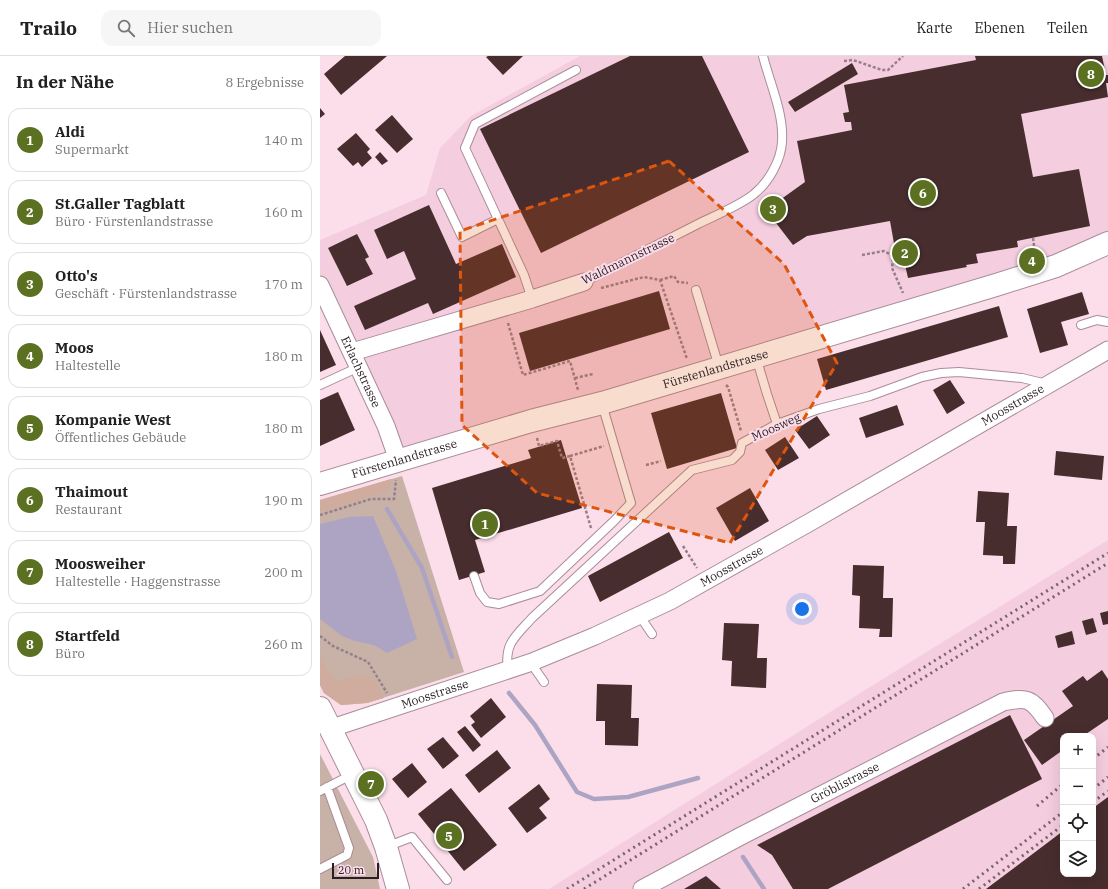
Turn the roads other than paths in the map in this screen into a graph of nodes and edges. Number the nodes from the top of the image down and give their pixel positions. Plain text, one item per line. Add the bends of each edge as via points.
1 (763, 56) edge
2 (576, 70) dead end
3 (441, 193) dead end
4 (498, 219) junction
5 (1108, 243) edge
6 (320, 285) edge
7 (589, 286) joint
8 (696, 290) dead end
9 (532, 299) junction
10 (1108, 322) edge
11 (1081, 325) dead end
12 (1108, 350) edge
13 (756, 356) junction
14 (356, 360) junction
15 (722, 375) junction
16 (320, 385) edge
17 (1048, 385) junction
18 (602, 403) junction
19 (777, 424) junction
20 (397, 469) junction
21 (320, 484) edge
22 (474, 576) dead end
23 (639, 615) junction
24 (652, 634) dead end
25 (532, 662) junction
26 (508, 670) junction
27 (544, 682) dead end
28 (320, 708) edge
29 (1045, 718) dead end
30 (331, 730) junction
31 (354, 774) junction
32 (324, 789) edge
33 (386, 847) junction
34 (320, 869) edge
35 (447, 880) dead end
36 (398, 889) edge
37 (642, 889) edge

1 - 7 lane, Waldmannstrasse via 782,126 780,155 767,181 754,194 736,205
2 - 4 lane via 475,124 465,148
3 - 4 lane via 462,237
4 - 9 lane via 524,275
5 - 13 main road, Fürstenlandstrasse via 1056,266
6 - 14 street, Erlachstrasse via 328,309
7 - 9 street, Waldmannstrasse
8 - 15 lane
9 - 14 street, Waldmannstrasse via 359,350
10 - 11 lane via 1097,320
12 - 17 street, Moosstrasse
13 - 15 main road, Fürstenlandstrasse
13 - 19 lane
14 - 16 lane
14 - 20 street, Erlachstrasse via 386,426
15 - 18 main road, Fürstenlandstrasse
17 - 19 lane, Moosweg via 1022,378 959,372 941,373
17 - 23 street, Moosstrasse via 711,578
18 - 20 main road, Fürstenlandstrasse via 531,421
18 - 22 lane via 631,503 540,591 499,604 487,602 480,593
19 - 26 lane, Moosweg via 744,441 740,452 732,460 692,470 532,618 511,641 507,651
20 - 21 main road, Fürstenlandstrasse
23 - 24 lane
23 - 25 street, Moosstrasse
25 - 26 street, Moosstrasse
25 - 27 lane
26 - 30 street, Moosstrasse
28 - 30 main road
29 - 37 street, Gröblistrasse via 1035,705 1021,698 1003,702
30 - 31 main road
31 - 32 lane
31 - 33 main road
32 - 34 lane via 349,848 347,856
33 - 35 lane via 412,837
33 - 36 main road

